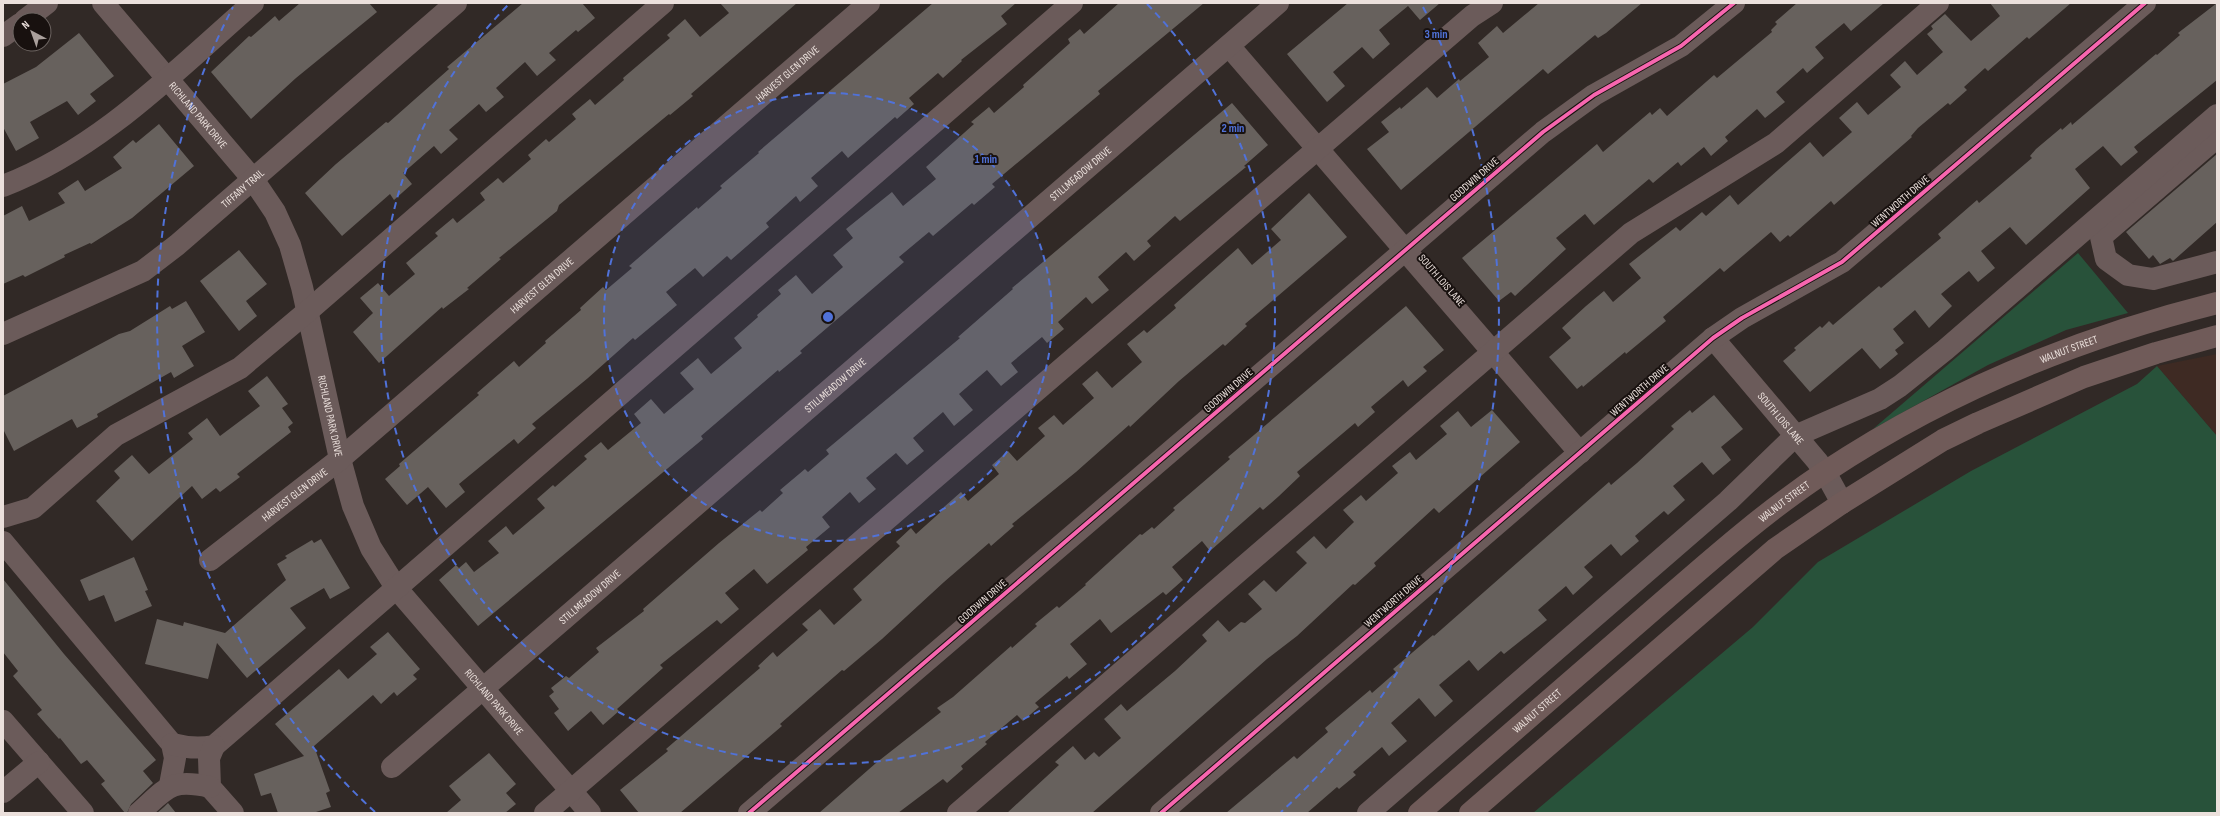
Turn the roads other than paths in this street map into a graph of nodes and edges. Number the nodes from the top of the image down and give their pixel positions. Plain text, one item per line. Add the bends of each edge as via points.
1 (47, 3) edge
2 (104, 3) edge
3 (253, 3) edge
4 (456, 3) edge
5 (663, 3) edge
6 (869, 3) edge
7 (1072, 3) edge
8 (1278, 3) edge
9 (1492, 3) edge
10 (1734, 3) edge
11 (1938, 3) edge
12 (2145, 3) edge
13 (36, 12) edge
14 (12, 30) edge
15 (3, 36) edge
16 (1229, 46) junction
17 (166, 78) junction
18 (2217, 115) edge
19 (2217, 137) edge
20 (1317, 149) junction
21 (252, 178) junction
22 (3, 186) edge
23 (1405, 250) junction
24 (2217, 262) edge
25 (2217, 303) edge
26 (308, 311) junction
27 (3, 334) edge
28 (2217, 336) edge
29 (1713, 338) junction
30 (1493, 352) junction
31 (1795, 436) junction
32 (1580, 453) junction
33 (340, 459) junction
34 (1825, 472) junction
35 (1842, 503) junction
36 (3, 517) edge
37 (3, 542) edge
38 (210, 560) dead end
39 (397, 588) junction
40 (484, 689) junction
41 (3, 721) edge
42 (172, 744) junction
43 (214, 746) junction
44 (39, 762) junction
45 (392, 767) dead end
46 (170, 786) junction
47 (210, 787) junction
48 (571, 791) junction
49 (3, 792) edge
50 (83, 813) edge
51 (139, 813) edge
52 (232, 813) edge
53 (546, 813) edge
54 (590, 813) edge
55 (749, 813) edge
56 (958, 813) edge
57 (1161, 813) edge
58 (1368, 813) edge
59 (1419, 813) edge
60 (1470, 813) edge

1 - 13 street
2 - 17 street, RICHLAND PARK DRIVE
3 - 17 street
4 - 21 street, TIFFANY TRAIL
5 - 26 street
6 - 33 street, HARVEST GLEN DRIVE
7 - 39 street
8 - 16 street, STILLMEADOW DRIVE
9 - 20 street via 1472,16
10 - 23 street, GOODWIN DRIVE via 1681,46 1594,95 1543,132
11 - 30 street via 1776,143 1631,233
12 - 29 street, WENTWORTH DRIVE via 1842,262 1742,318
14 - 15 street
16 - 20 street, SOUTH LOIS LANE
16 - 40 street, STILLMEADOW DRIVE
17 - 21 street, RICHLAND PARK DRIVE
17 - 22 street via 100,134 30,176
18 - 31 street via 1945,350 1905,381 1880,399
19 - 24 street via 2101,237 2106,259 2128,275 2153,279
20 - 23 street, SOUTH LOIS LANE
20 - 48 street
21 - 26 street, RICHLAND PARK DRIVE via 275,212 290,245
21 - 27 street, TIFFANY TRAIL via 177,245 143,271
23 - 30 street, SOUTH LOIS LANE
23 - 55 street, GOODWIN DRIVE
25 - 34 main road, WALNUT STREET via 2065,349 1999,376 1925,412
26 - 33 street, RICHLAND PARK DRIVE
26 - 36 street via 240,368 116,435 33,508
28 - 35 main road via 2084,377 1978,423 1943,440
29 - 31 street, SOUTH LOIS LANE
29 - 32 street, WENTWORTH DRIVE
30 - 32 street, SOUTH LOIS LANE
30 - 56 street
31 - 34 street, SOUTH LOIS LANE
31 - 58 street via 1728,501
32 - 57 street, WENTWORTH DRIVE
33 - 38 street, HARVEST GLEN DRIVE
33 - 39 street, RICHLAND PARK DRIVE via 353,506 371,548
34 - 35 street, SOUTH LOIS LANE
34 - 59 main road, WALNUT STREET via 1752,524
35 - 60 main road via 1774,549
37 - 42 street
39 - 40 street, RICHLAND PARK DRIVE
39 - 43 street
40 - 45 street, STILLMEADOW DRIVE
40 - 48 street, RICHLAND PARK DRIVE
41 - 44 street
42 - 43 street via 202,749
42 - 46 street via 175,758
43 - 47 street via 209,758
44 - 49 street
44 - 50 street
46 - 47 street via 195,784
46 - 51 street
47 - 52 street
48 - 53 street
48 - 54 street, RICHLAND PARK DRIVE

